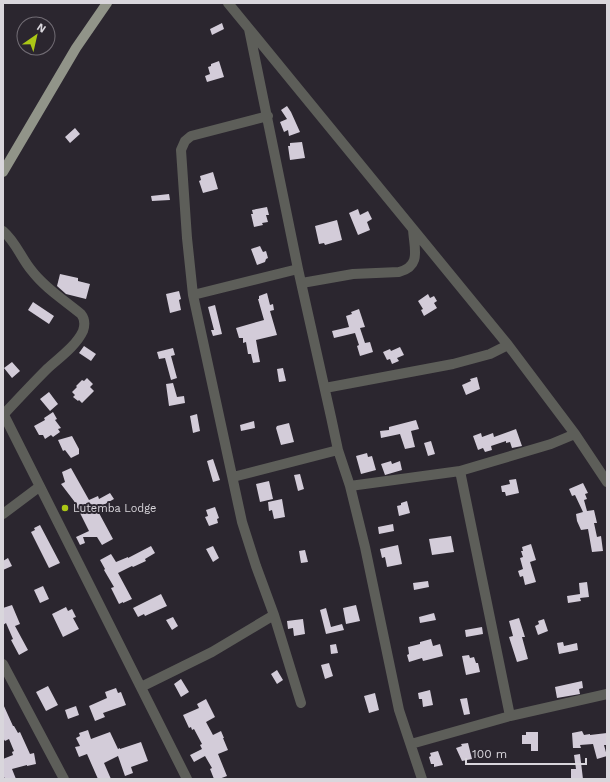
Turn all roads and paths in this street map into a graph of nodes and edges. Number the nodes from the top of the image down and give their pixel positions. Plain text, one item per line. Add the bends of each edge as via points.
1 (107, 3) edge
2 (228, 3) edge
3 (249, 29) junction
4 (268, 116) junction
5 (3, 172) edge
6 (413, 229) junction
7 (3, 231) edge
8 (298, 268) junction
9 (302, 282) junction
10 (193, 295) junction
11 (508, 345) junction
12 (325, 388) junction
13 (4, 414) edge
14 (575, 434) junction
15 (338, 450) junction
16 (460, 471) junction
17 (233, 477) junction
18 (607, 482) edge
19 (350, 486) junction
20 (39, 487) junction
21 (3, 514) edge
22 (274, 615) junction
23 (3, 664) edge
24 (141, 687) junction
25 (607, 694) edge
26 (301, 703) dead end
27 (510, 716) junction
28 (411, 744) junction
29 (64, 779) edge
30 (186, 779) edge
31 (422, 779) edge

1 - 5 main road via 76,48
2 - 3 street
3 - 4 street
3 - 6 street
4 - 8 street
4 - 10 street via 191,136 182,147 186,238
6 - 9 street via 415,261 405,270 353,274
6 - 11 street
7 - 13 street via 32,271 50,290 81,314 84,321 84,329 77,341
8 - 9 street
8 - 10 street
9 - 12 street
10 - 17 street
11 - 12 street via 490,354 453,364
11 - 14 street
12 - 15 street
13 - 20 street
14 - 16 street via 551,444
14 - 18 street
15 - 17 street
15 - 19 street
16 - 19 street
16 - 27 street
17 - 22 street via 242,522
19 - 28 street via 399,710
20 - 21 street
20 - 24 street
22 - 24 street via 212,652
22 - 26 street
23 - 29 street
24 - 30 street
25 - 27 street
27 - 28 street
28 - 31 street

